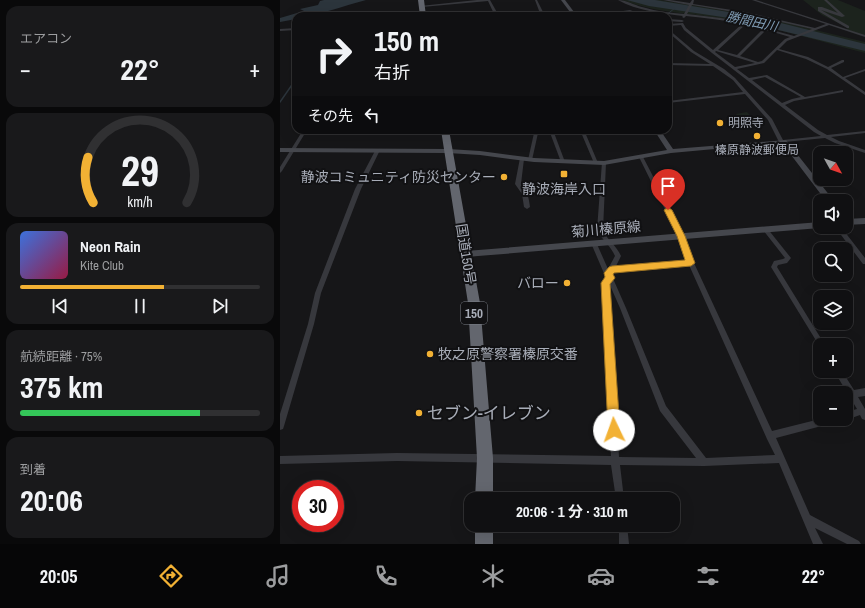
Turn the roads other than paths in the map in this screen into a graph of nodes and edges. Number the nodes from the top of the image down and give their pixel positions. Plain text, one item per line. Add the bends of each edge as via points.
1 (488, 0) edge
2 (536, 0) edge
3 (563, 0) edge
4 (619, 0) edge
5 (664, 0) edge
6 (693, 0) edge
7 (753, 0) edge
8 (825, 0) edge
9 (422, 3) edge
10 (690, 5) junction
11 (495, 12) edge
12 (541, 12) edge
13 (572, 12) edge
14 (622, 12) edge
15 (633, 12) edge
16 (667, 12) edge
17 (672, 13) edge
18 (685, 15) junction
19 (672, 21) edge
20 (682, 22) junction
21 (672, 24) edge
22 (744, 24) junction
23 (831, 24) junction
24 (292, 29) edge
25 (814, 29) junction
26 (846, 29) junction
27 (280, 30) edge
28 (765, 30) junction
29 (672, 33) edge
30 (794, 36) junction
31 (865, 36) edge
32 (776, 49) junction
33 (715, 51) junction
34 (737, 57) junction
35 (843, 61) dead end
36 (672, 64) edge
37 (760, 64) junction
38 (715, 65) junction
39 (733, 67) junction
40 (828, 68) junction
41 (865, 70) edge
42 (843, 78) junction
43 (749, 79) junction
44 (842, 91) dead end
45 (746, 93) junction
46 (865, 94) edge
47 (805, 98) junction
48 (672, 102) edge
49 (782, 104) junction
50 (865, 132) edge
51 (302, 134) edge
52 (446, 134) edge
53 (536, 134) edge
54 (552, 134) edge
55 (584, 134) edge
56 (660, 134) edge
57 (826, 137) junction
58 (783, 141) junction
59 (280, 150) edge
60 (292, 150) junction
61 (378, 150) junction
62 (448, 151) junction
63 (671, 151) junction
64 (865, 152) edge
65 (641, 157) junction
66 (522, 159) junction
67 (530, 160) junction
68 (563, 162) junction
69 (596, 163) junction
70 (604, 163) junction
71 (280, 171) edge
72 (825, 194) edge
73 (527, 207) dead end
74 (865, 221) edge
75 (853, 222) edge
76 (813, 226) edge
77 (765, 229) junction
78 (843, 234) edge
79 (681, 236) junction
80 (606, 242) junction
81 (594, 243) junction
82 (466, 254) junction
83 (865, 262) edge
84 (691, 263) junction
85 (610, 273) junction
86 (818, 338) edge
87 (865, 392) edge
88 (853, 394) edge
89 (853, 396) edge
90 (864, 414) edge
91 (853, 415) edge
92 (813, 424) edge
93 (280, 426) edge
94 (770, 436) junction
95 (485, 458) junction
96 (781, 459) junction
97 (280, 460) edge
98 (615, 460) junction
99 (704, 462) junction
100 (484, 492) edge
101 (619, 492) edge
102 (806, 518) junction
103 (484, 532) edge
104 (623, 532) edge
105 (484, 544) edge
106 (624, 544) edge
107 (818, 544) edge
108 (856, 544) edge

1 - 9 street
1 - 11 street
2 - 12 street
3 - 13 street
4 - 16 street
5 - 10 street
6 - 10 street
7 - 23 street
8 - 26 street via 843,16 821,8 819,10 848,27
10 - 18 street
10 - 25 street via 745,12
14 - 15 street
17 - 18 street
18 - 20 street
18 - 22 street
19 - 20 street
20 - 21 street
20 - 33 street via 685,29
22 - 28 street
22 - 33 street
23 - 25 street
23 - 26 street
24 - 27 street
25 - 30 street
26 - 31 street
28 - 30 street
28 - 34 street
29 - 38 street via 686,46
30 - 32 street
32 - 37 street
32 - 40 street via 807,58
33 - 34 street
33 - 39 street
34 - 37 street
35 - 40 street
36 - 38 street
37 - 39 street
38 - 39 street
38 - 45 street via 728,73
39 - 43 street
40 - 42 street
41 - 42 street
42 - 46 street
43 - 47 street via 766,76
43 - 49 street
44 - 47 street
45 - 48 street
45 - 58 street via 770,120
47 - 49 street
49 - 57 street
50 - 57 street
51 - 60 street
52 - 62 highway, 国道150号 / 150
53 - 67 street
54 - 68 street
55 - 69 street
56 - 63 street
57 - 58 street
57 - 64 street
58 - 63 street
58 - 72 street
59 - 60 street
60 - 61 street
60 - 71 street
61 - 62 street
61 - 93 street via 358,189 318,293
62 - 66 street
62 - 82 highway, 国道150号 / 150
63 - 65 street
65 - 70 street
65 - 79 street
66 - 67 street
66 - 73 street via 518,184 523,189
67 - 68 street
68 - 69 street
69 - 70 street
70 - 80 street via 600,230
74 - 75 street
76 - 77 street, 菊川榛原線
77 - 79 street, 菊川榛原線
77 - 86 street via 788,258 774,266
78 - 83 street
79 - 80 street, 菊川榛原線
79 - 84 street
80 - 81 street, 菊川榛原線
80 - 85 street via 618,256
81 - 82 street, 菊川榛原線
81 - 85 street
82 - 95 highway, 国道150号 / 150 via 474,303
84 - 85 street
84 - 94 street
85 - 98 street via 605,283
85 - 99 street via 663,408
87 - 88 street
89 - 90 street
90 - 91 street
92 - 94 street
94 - 96 street
95 - 97 street via 397,456
95 - 98 street
95 - 100 highway, 国道150号 / 150
96 - 99 street
96 - 102 street
98 - 99 street
98 - 101 street
102 - 107 street
102 - 108 street
103 - 105 highway
104 - 106 street

